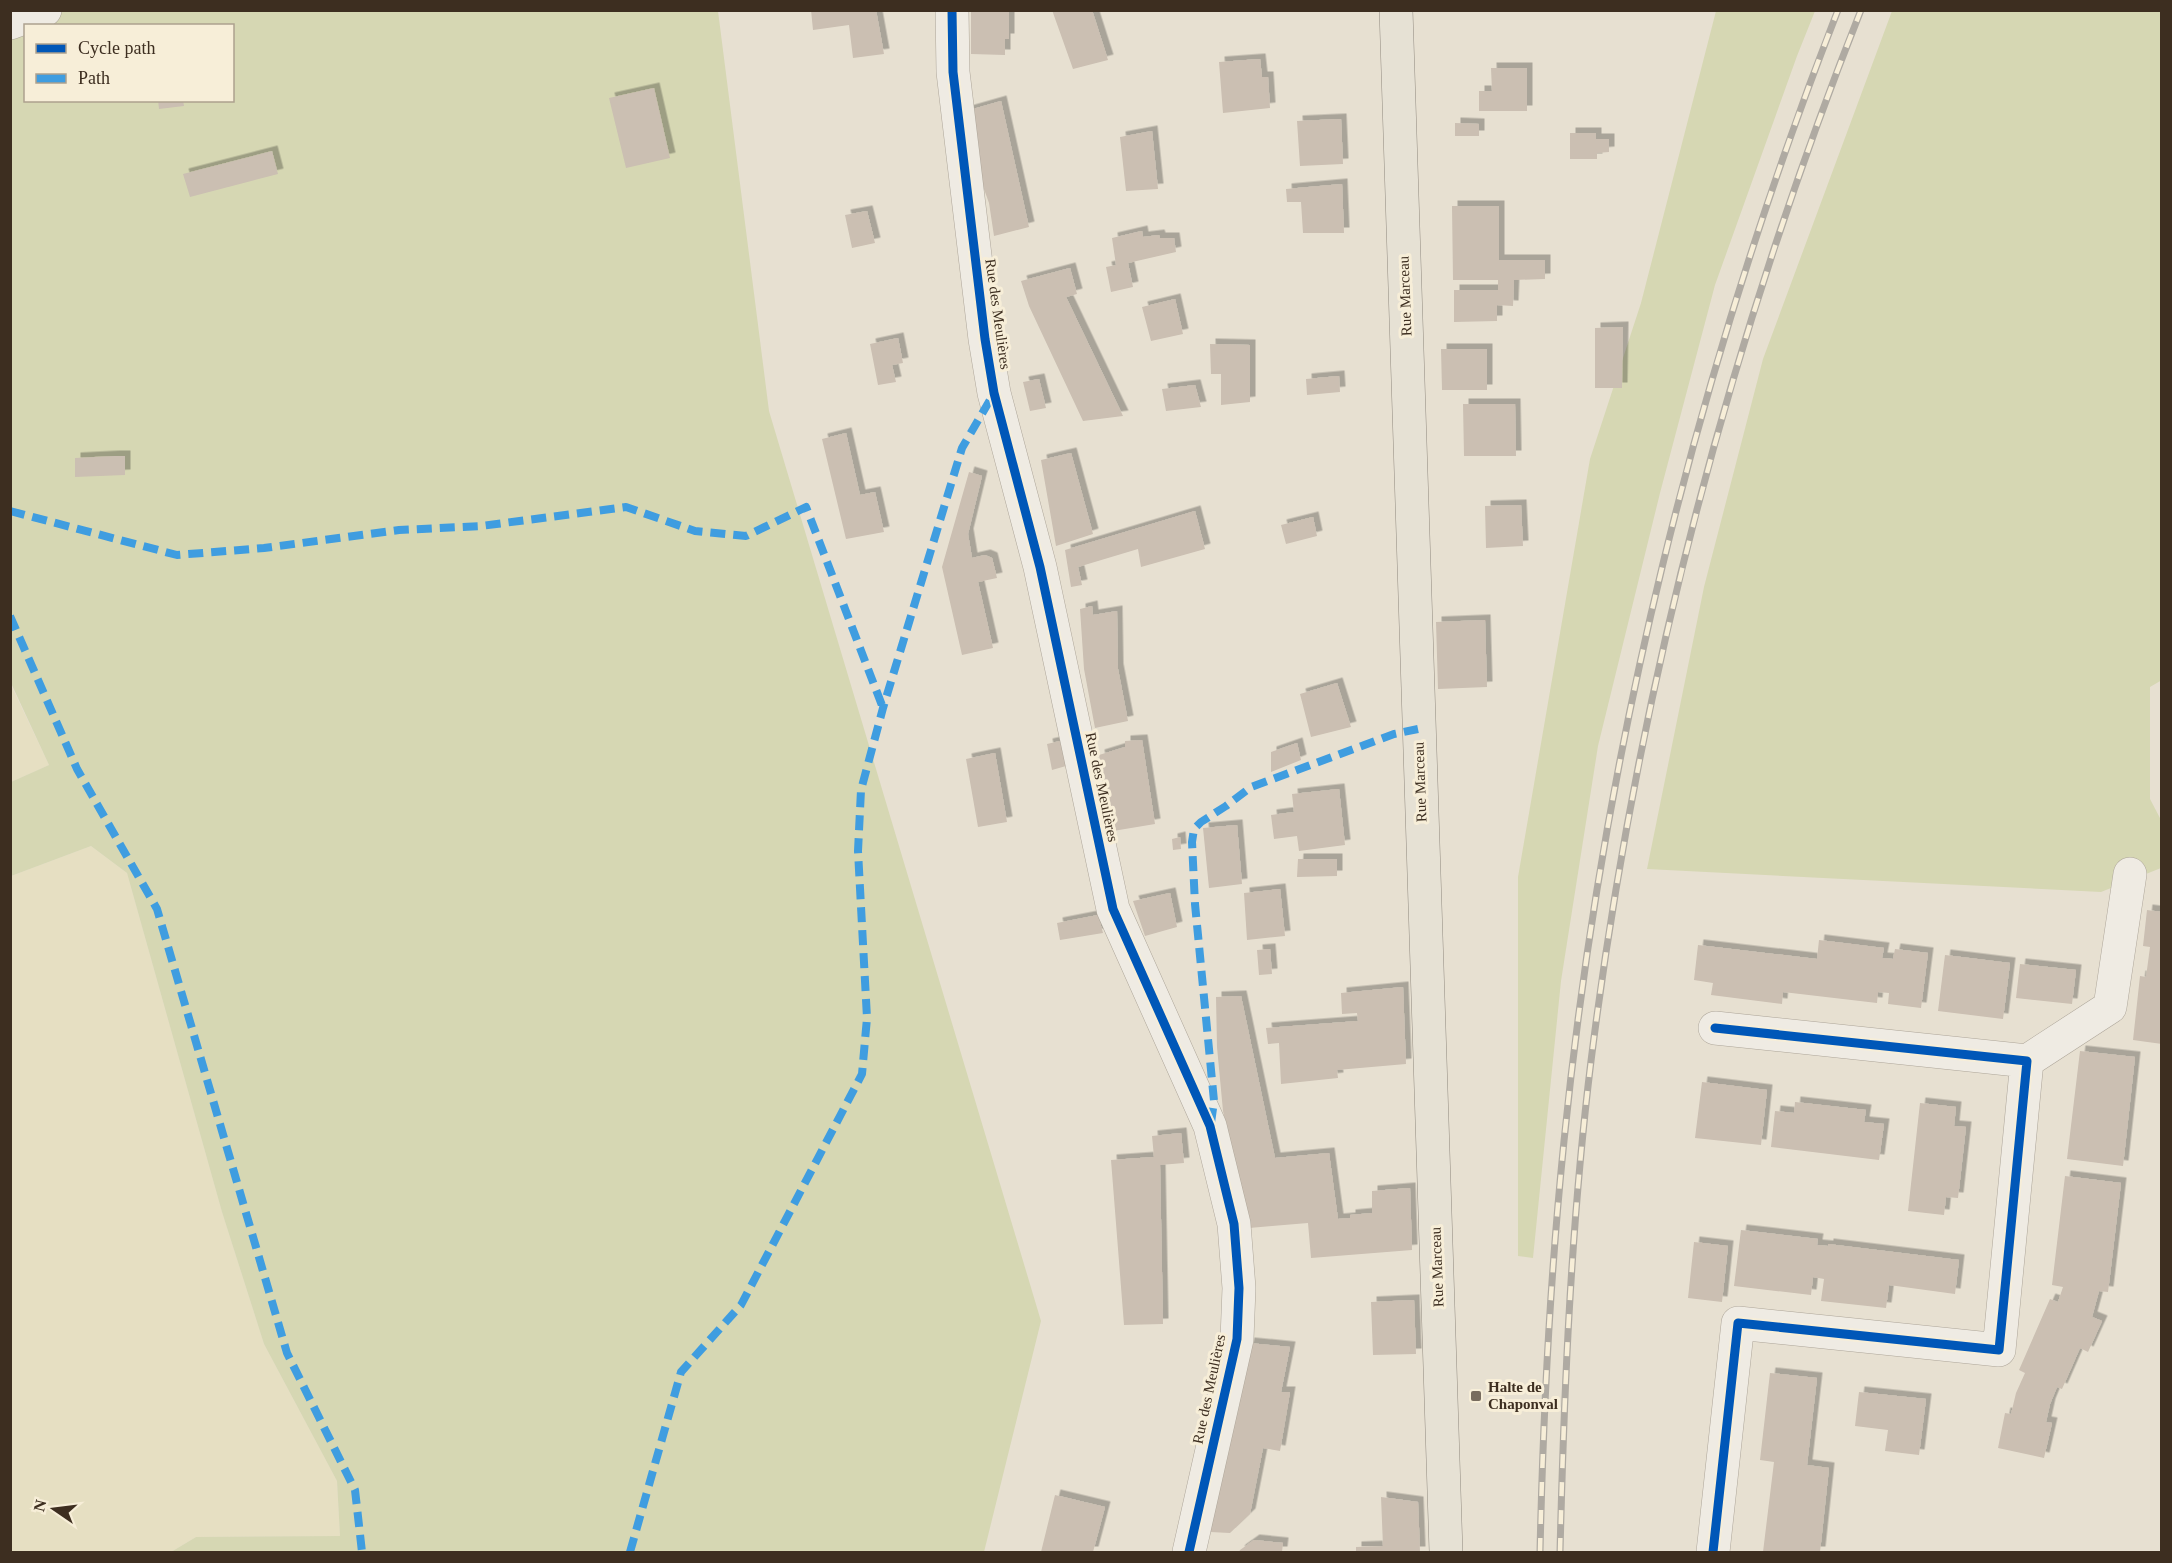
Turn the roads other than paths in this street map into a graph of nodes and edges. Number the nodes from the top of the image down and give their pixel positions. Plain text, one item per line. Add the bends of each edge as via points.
1 (45, 10) edge
2 (952, 10) edge
3 (1396, 10) edge
4 (10, 22) edge
5 (2130, 874) dead end
6 (1715, 1028) dead end
7 (2027, 1061) junction
8 (1189, 1552) edge
9 (1446, 1552) edge
10 (1713, 1552) edge

1 - 4 street
2 - 8 street, Rue des Meulières via 953,72 992,382 1040,567 1113,909 1210,1126 1234,1224 1239,1288 1237,1339
3 - 9 main road, Rue Marceau
5 - 7 street via 2110,1007
6 - 7 street
7 - 10 street via 1999,1350 1738,1323

